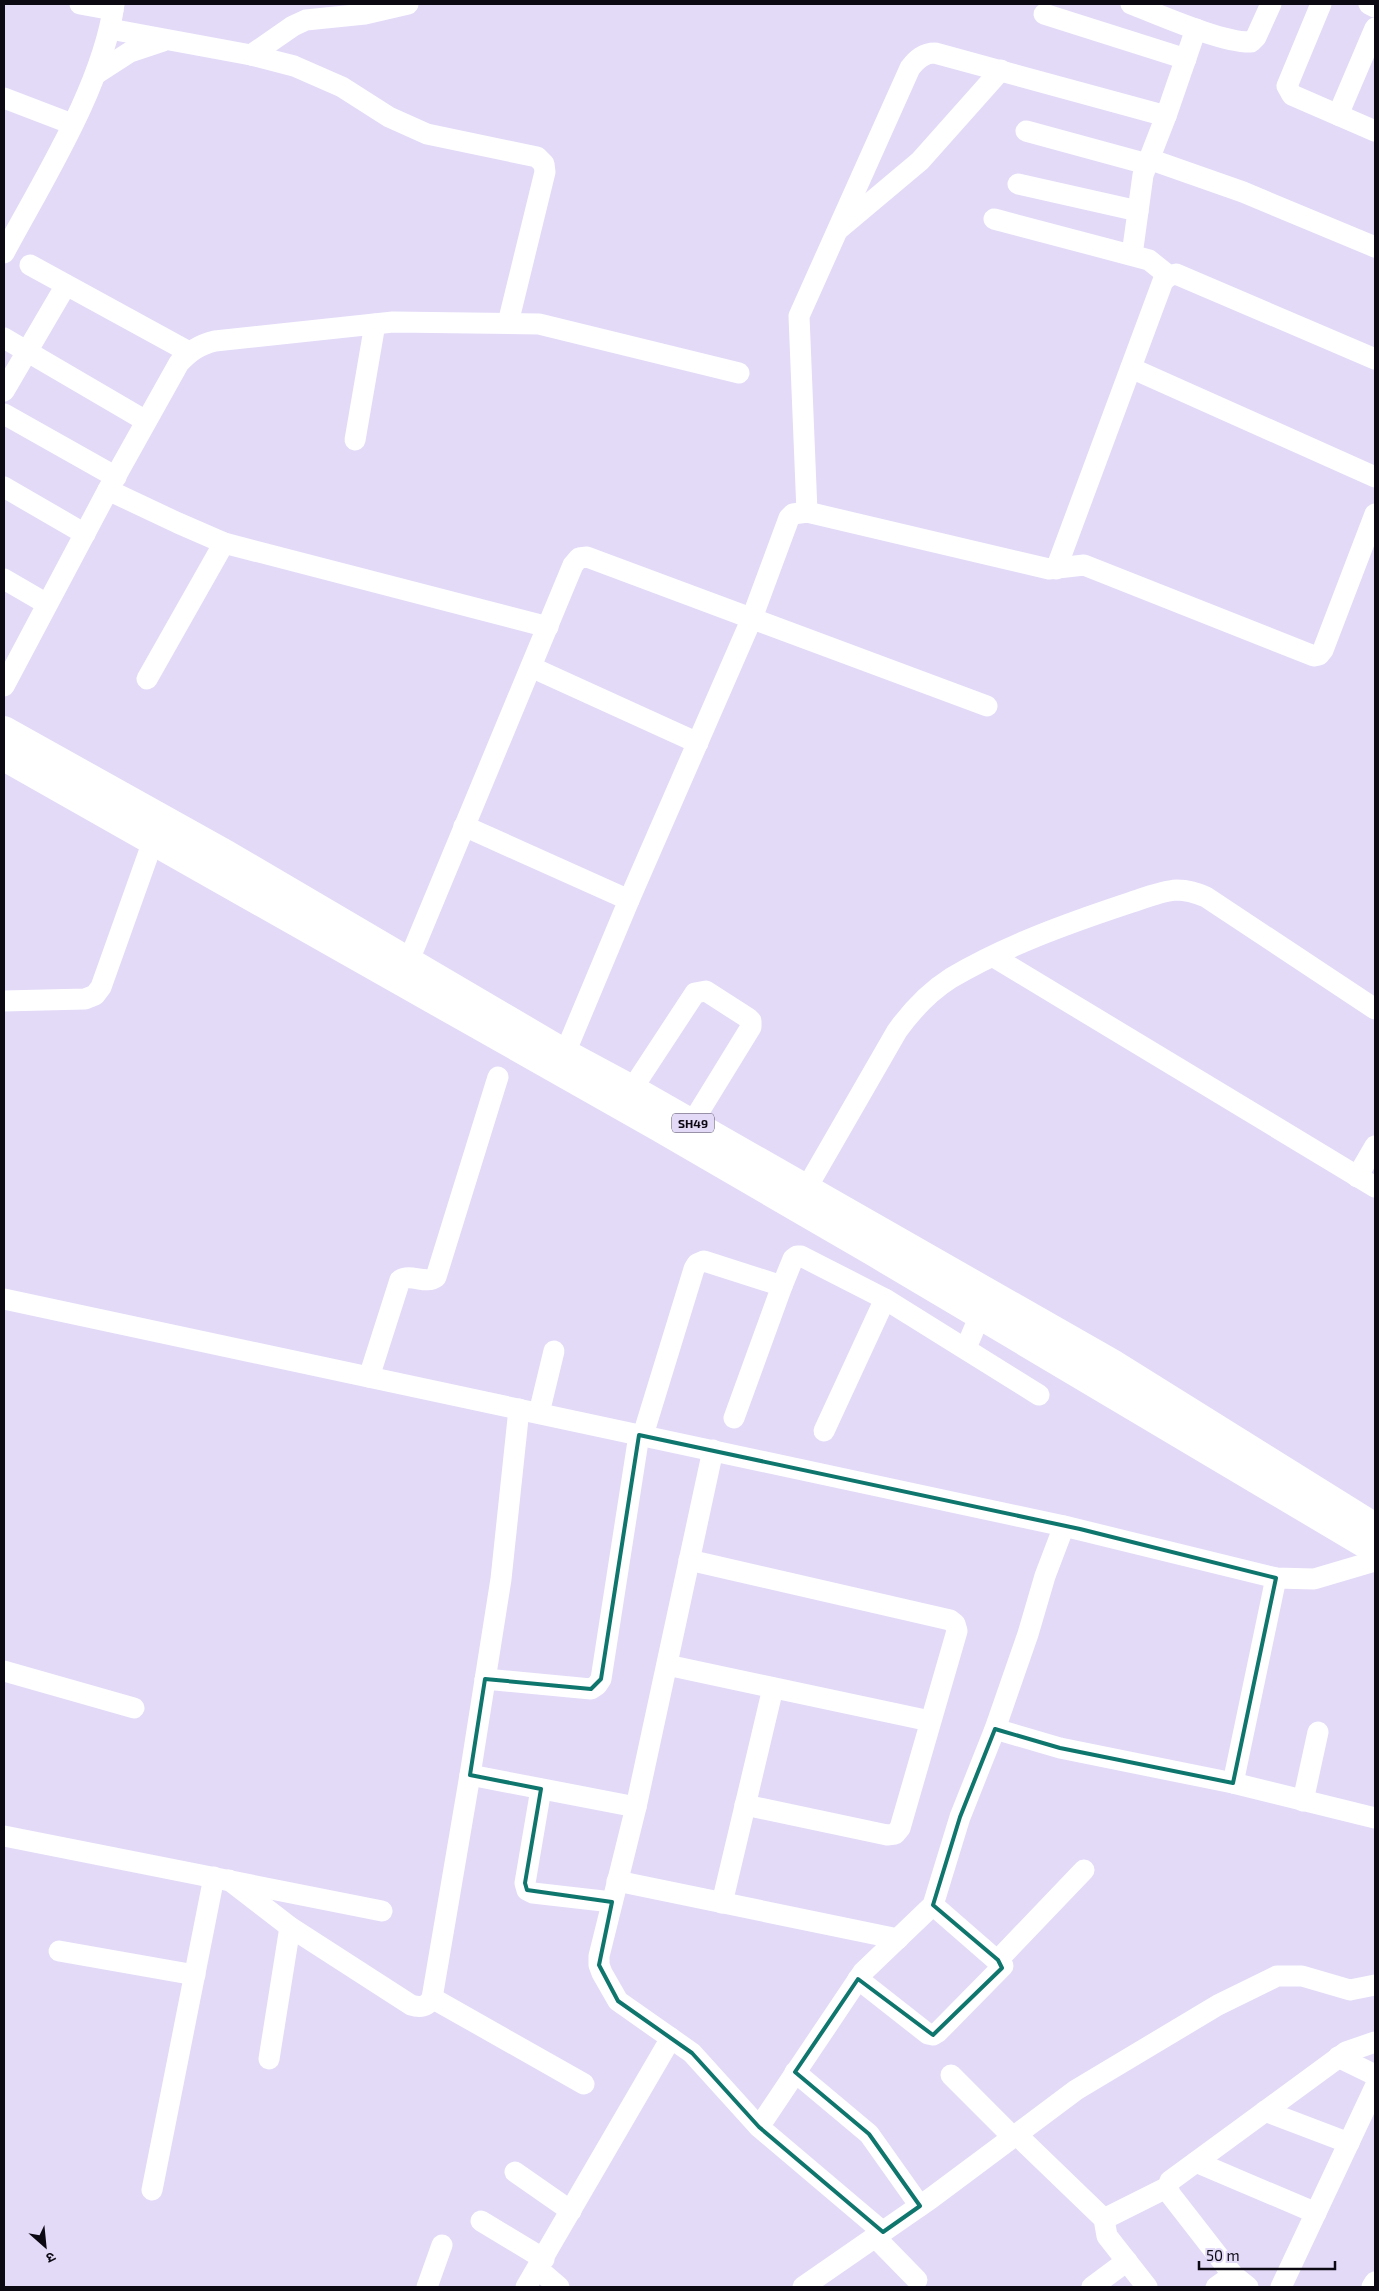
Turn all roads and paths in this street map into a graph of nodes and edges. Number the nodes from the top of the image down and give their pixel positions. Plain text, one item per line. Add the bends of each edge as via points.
1 (80, 4) edge
2 (408, 4) edge
3 (1131, 4) edge
4 (1272, 4) edge
5 (1321, 4) edge
6 (1369, 4) edge
7 (1375, 6) edge
8 (112, 14) edge
9 (1044, 14) dead end
10 (1196, 28) junction
11 (1375, 28) edge
12 (166, 41) junction
13 (251, 56) junction
14 (1186, 59) junction
15 (1001, 70) junction
16 (96, 74) junction
17 (4, 98) edge
18 (1338, 115) junction
19 (1166, 116) junction
20 (72, 124) junction
21 (1026, 131) dead end
22 (1375, 131) edge
23 (1148, 162) junction
24 (1018, 184) dead end
25 (1138, 211) junction
26 (994, 219) dead end
27 (834, 234) junction
28 (1375, 247) edge
29 (4, 253) edge
30 (1132, 255) junction
31 (30, 265) dead end
32 (1169, 276) junction
33 (66, 285) junction
34 (508, 323) junction
35 (375, 324) junction
36 (4, 338) edge
37 (27, 352) junction
38 (189, 352) junction
39 (1375, 359) edge
40 (1131, 368) junction
41 (739, 373) dead end
42 (4, 391) edge
43 (4, 414) edge
44 (146, 421) junction
45 (355, 440) dead end
46 (1375, 478) edge
47 (112, 483) junction
48 (4, 487) edge
49 (807, 512) junction
50 (1375, 514) edge
51 (85, 534) junction
52 (224, 543) junction
53 (1056, 569) junction
54 (4, 580) edge
55 (47, 604) junction
56 (752, 618) junction
57 (548, 627) junction
58 (531, 667) junction
59 (6, 675) edge
60 (147, 679) dead end
61 (987, 706) dead end
62 (4, 730) edge
63 (698, 743) junction
64 (4, 757) edge
65 (464, 826) junction
66 (153, 841) junction
67 (629, 900) junction
68 (994, 957) junction
69 (409, 960) junction
70 (4, 1001) edge
71 (1375, 1009) edge
72 (565, 1054) junction
73 (498, 1077) dead end
74 (632, 1089) junction
75 (692, 1123) junction
76 (1375, 1146) edge
77 (1366, 1182) edge
78 (806, 1189) junction
79 (782, 1286) junction
80 (4, 1299) edge
81 (885, 1300) junction
82 (980, 1315) junction
83 (966, 1348) junction
84 (554, 1351) dead end
85 (369, 1377) junction
86 (1039, 1395) dead end
87 (529, 1411) junction
88 (734, 1418) dead end
89 (824, 1431) dead end
90 (641, 1435) junction
91 (713, 1450) junction
92 (1064, 1526) junction
93 (1375, 1527) edge
94 (1375, 1550) edge
95 (689, 1560) junction
96 (1375, 1561) edge
97 (1276, 1578) junction
98 (667, 1665) junction
99 (4, 1671) edge
100 (485, 1679) junction
101 (773, 1688) junction
102 (134, 1708) dead end
103 (930, 1721) junction
104 (995, 1729) junction
105 (1318, 1732) dead end
106 (470, 1775) junction
107 (1233, 1783) junction
108 (541, 1789) junction
109 (1303, 1800) junction
110 (745, 1805) junction
111 (636, 1807) junction
112 (1375, 1818) edge
113 (4, 1836) edge
114 (1084, 1870) dead end
115 (222, 1878) junction
116 (617, 1881) junction
117 (612, 1902) junction
118 (722, 1903) junction
119 (933, 1905) junction
120 (382, 1911) dead end
121 (290, 1927) junction
122 (898, 1939) junction
123 (59, 1951) dead end
124 (998, 1960) junction
125 (195, 1975) junction
126 (858, 1979) junction
127 (1375, 1985) edge
128 (432, 1998) junction
129 (671, 2038) junction
130 (1375, 2042) edge
131 (1338, 2057) junction
132 (269, 2059) dead end
133 (795, 2072) junction
134 (951, 2075) dead end
135 (1375, 2075) edge
136 (584, 2084) dead end
137 (1375, 2087) edge
138 (1264, 2111) junction
139 (759, 2127) junction
140 (1015, 2136) junction
141 (1349, 2143) junction
142 (1196, 2162) junction
143 (515, 2172) dead end
144 (1168, 2187) junction
145 (152, 2190) dead end
146 (920, 2206) junction
147 (571, 2211) junction
148 (1316, 2213) junction
149 (1104, 2219) junction
150 (481, 2221) dead end
151 (879, 2234) junction
152 (442, 2245) dead end
153 (1127, 2261) junction
154 (541, 2264) junction
155 (916, 2280) dead end
156 (1375, 2282) edge
157 (1232, 2283) edge
158 (810, 2285) edge
159 (427, 2287) edge
160 (526, 2287) edge
161 (559, 2287) edge
162 (1092, 2287) edge
163 (1147, 2287) edge
164 (1281, 2287) edge
165 (1372, 2287) edge

1 - 8 street
2 - 13 street via 365,14 306,20
3 - 10 street
4 - 10 street via 1251,42
5 - 18 street via 1288,86 1292,95
6 - 7 street
8 - 12 street
8 - 16 street
9 - 14 street
10 - 14 street
11 - 18 street
12 - 13 street
12 - 16 street via 130,52
13 - 34 street via 294,66 320,77 389,117 427,134 537,157 544,164 545,172
14 - 19 street
15 - 19 street
15 - 27 street via 920,161
15 - 27 street via 935,52 916,60
16 - 20 street
17 - 20 street
18 - 22 street
19 - 23 street
20 - 29 street
21 - 23 street
23 - 25 street
23 - 28 street via 1243,192
24 - 25 street
25 - 30 street
26 - 30 street
27 - 49 street via 799,316
30 - 32 street via 1149,260
31 - 33 street
32 - 39 street via 1176,274
32 - 40 street via 1163,282
33 - 37 street
33 - 38 street
34 - 35 street
34 - 41 street via 553,326
35 - 38 street via 215,341
35 - 45 street
36 - 37 street
37 - 42 street
37 - 44 street
38 - 44 street via 179,363
40 - 46 street
40 - 53 street
43 - 47 street
44 - 47 street
47 - 51 street
47 - 52 street via 178,523
48 - 51 street
49 - 53 street
49 - 56 street via 793,514 789,518
50 - 53 street via 1323,650 1314,656 1084,565
51 - 55 street
52 - 57 street
52 - 60 street
54 - 55 street
55 - 59 street
56 - 57 street via 587,557 579,558 573,565
56 - 61 street
56 - 63 street
57 - 58 street
58 - 63 street
58 - 65 street
62 - 69 main road, SH49
63 - 67 street
64 - 66 main road, SH49
65 - 67 street
65 - 69 street
66 - 70 street via 102,987 95,995 85,999
66 - 82 main road, SH49 via 658,1127
67 - 72 street
68 - 71 street via 1087,917 1161,893 1192,891 1206,897
68 - 77 street
68 - 78 street via 950,979 911,1011
69 - 72 main road, SH49
72 - 74 main road, SH49
73 - 85 street via 436,1277 430,1280 405,1277 400,1280
74 - 75 main road, SH49
74 - 75 street via 695,993 706,991 748,1018 751,1027
75 - 78 main road, SH49
76 - 77 street
78 - 93 main road, SH49 via 1112,1363
79 - 81 street via 793,1260 801,1256
79 - 88 street
79 - 90 street via 704,1261 697,1264
80 - 85 street
81 - 83 street
81 - 89 street
82 - 83 street
82 - 94 main road, SH49
83 - 86 street
84 - 87 street
85 - 87 street
87 - 90 street
87 - 100 street
90 - 91 street
90 - 100 street via 597,1686 591,1689
91 - 92 street
91 - 95 street
92 - 97 street
92 - 104 street
95 - 98 street
95 - 103 street via 950,1620 957,1631
96 - 97 street via 1314,1579
97 - 107 street
98 - 101 street
98 - 111 street
99 - 102 street
100 - 106 street
101 - 103 street
101 - 110 street
103 - 110 street via 900,1828 895,1834 887,1835
104 - 107 street via 1060,1748
104 - 119 street via 960,1817
105 - 109 street
106 - 108 street
106 - 128 street
107 - 109 street
108 - 111 street
108 - 117 street via 525,1883 527,1890
109 - 112 street
110 - 118 street
111 - 116 street
113 - 115 street
114 - 124 street
115 - 120 street
115 - 121 street
115 - 125 street
116 - 117 street
116 - 118 street
117 - 129 street via 599,1956 602,1973 618,2001
118 - 122 street
119 - 122 street
119 - 124 street
121 - 128 street via 411,2005 424,2006
121 - 132 street
122 - 126 street
123 - 125 street
124 - 126 street via 1002,1968 933,2035
125 - 145 street
126 - 133 street
127 - 140 street via 1350,1990 1302,1976 1277,1976 1218,2005 1076,2090
128 - 136 street
129 - 139 street via 692,2053
129 - 147 street
130 - 131 street via 1356,2047
131 - 135 street
131 - 138 street
133 - 139 street
133 - 146 street via 869,2134
134 - 140 street
137 - 141 street
138 - 141 street
138 - 142 street
139 - 151 street
140 - 146 street
140 - 149 street
141 - 148 street
142 - 144 street via 1170,2180
142 - 148 street
143 - 147 street
144 - 149 street
144 - 157 street
146 - 151 street
147 - 154 street
148 - 164 street
149 - 153 street via 1107,2236
150 - 154 street
151 - 155 street
151 - 158 street
152 - 159 street
153 - 162 street
153 - 163 street
154 - 160 street
154 - 161 street
156 - 165 street

